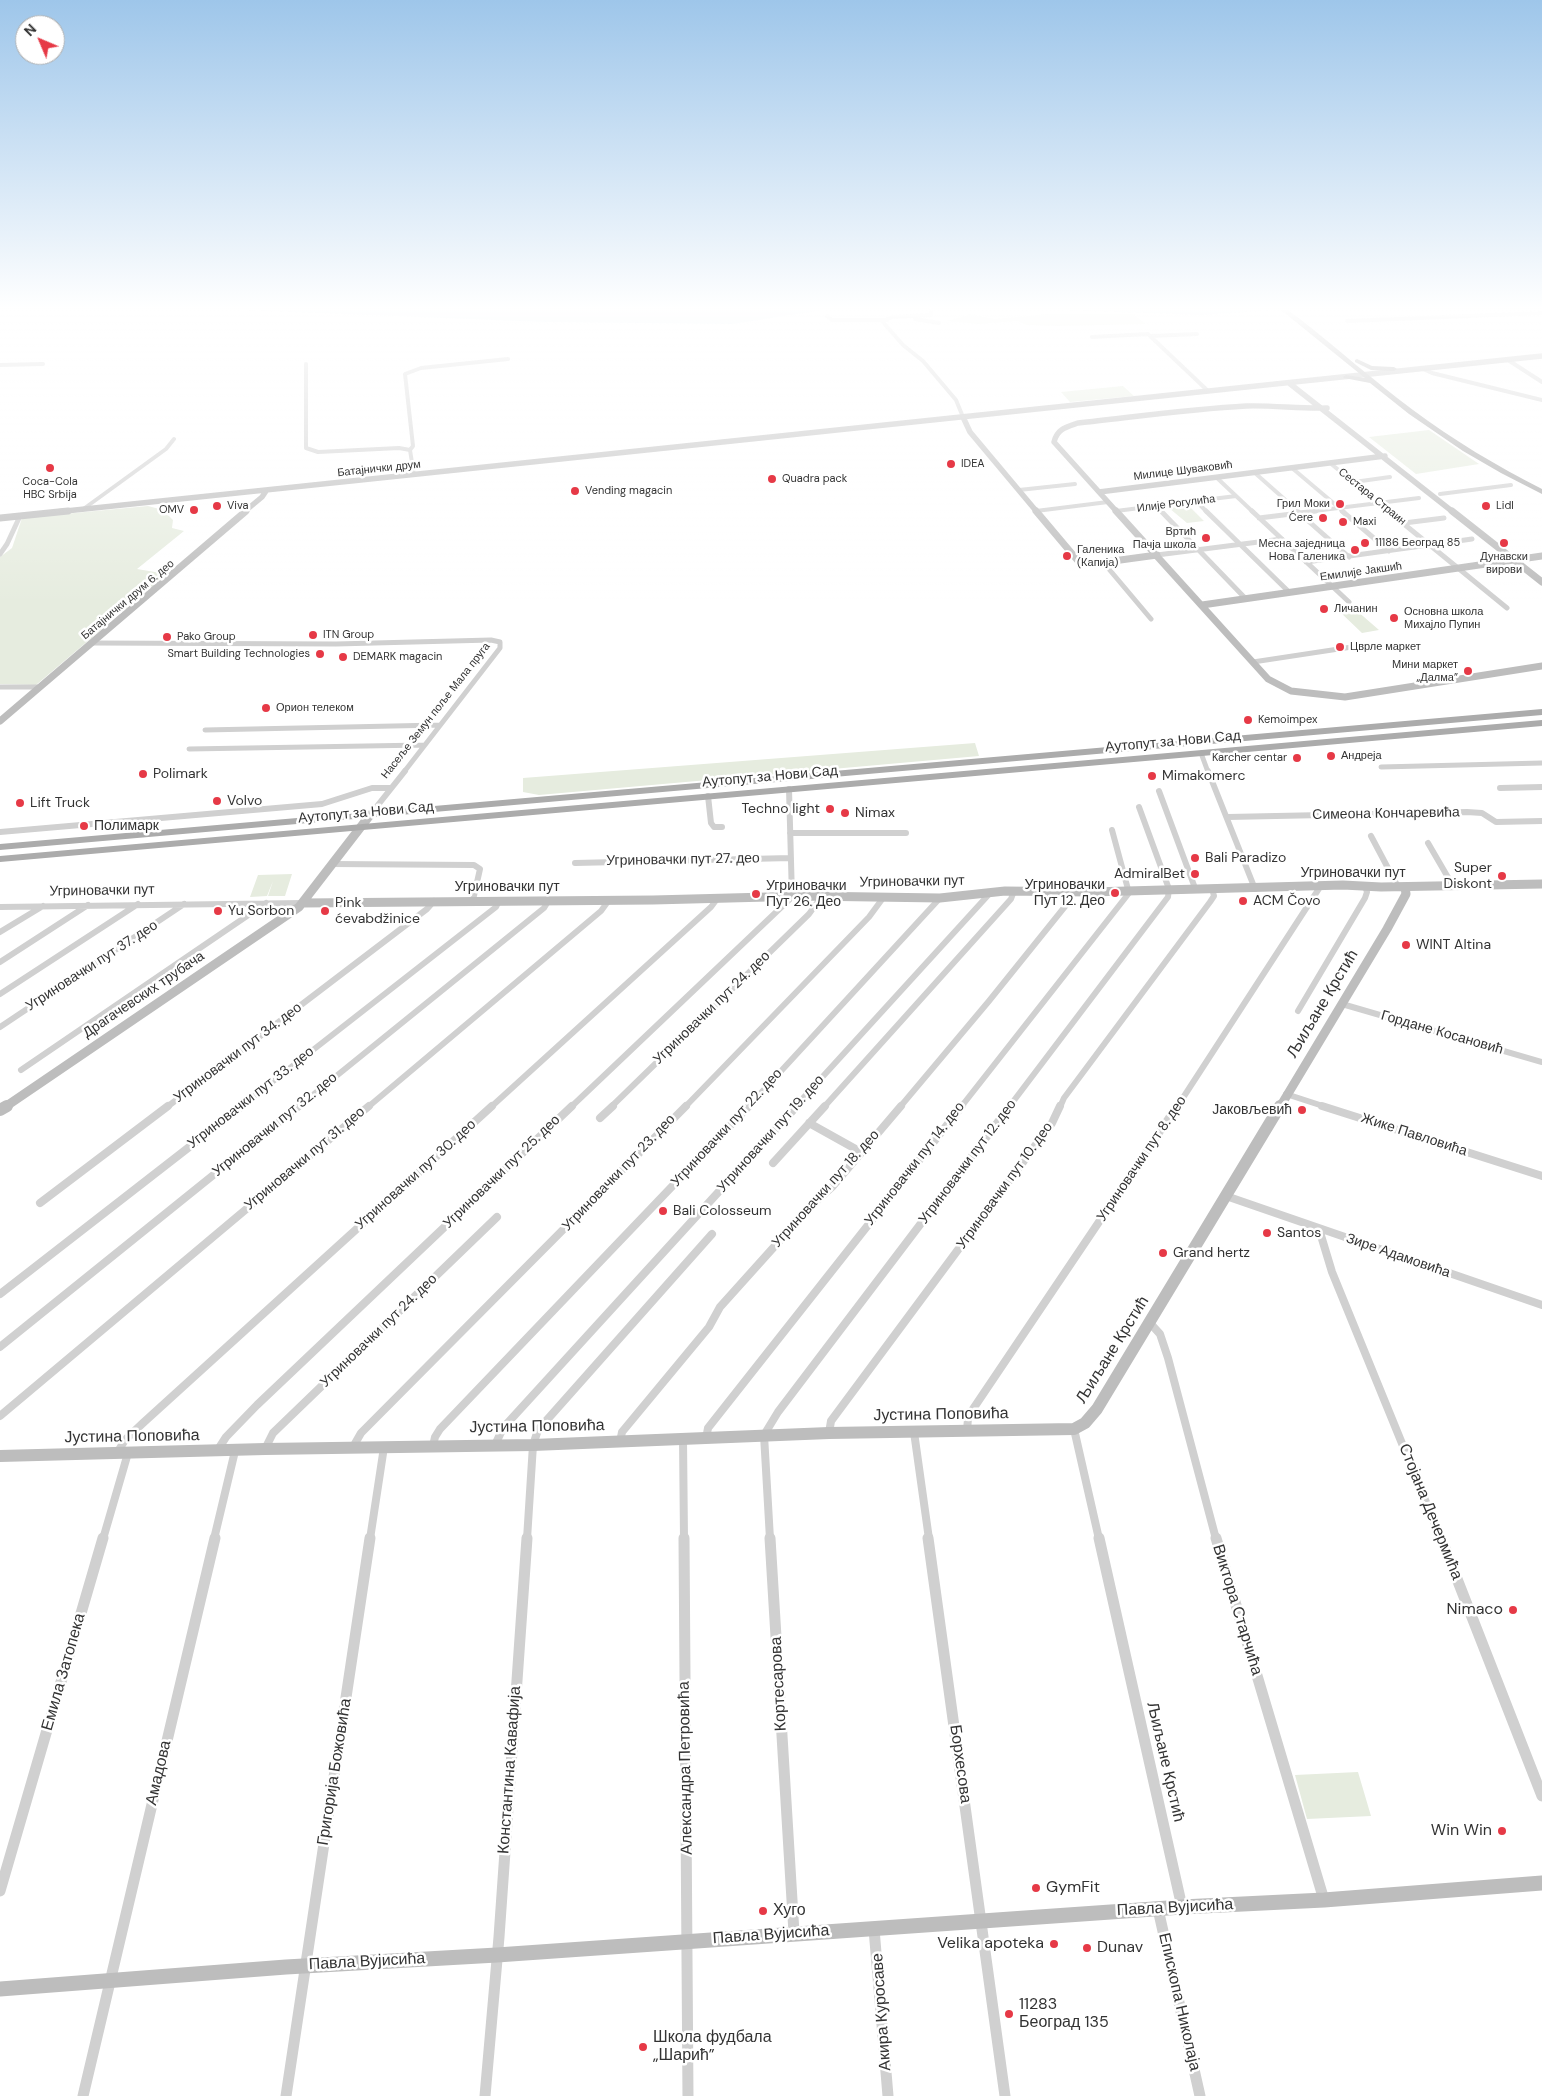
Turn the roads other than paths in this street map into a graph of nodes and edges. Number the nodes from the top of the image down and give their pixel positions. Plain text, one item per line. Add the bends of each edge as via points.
1 (306, 408) edge
2 (409, 408) edge
3 (959, 408) edge
4 (1046, 408) edge
5 (1221, 408) edge
6 (1282, 408) edge
7 (1310, 408) edge
8 (1408, 408) edge
9 (1415, 408) edge
10 (1325, 409) junction
11 (1306, 410) junction
12 (986, 414) junction
13 (965, 416) junction
14 (1334, 418) junction
15 (1432, 426) junction
16 (1440, 426) junction
17 (174, 439) dead end
18 (410, 450) junction
19 (1386, 456) junction
20 (1330, 463) junction
21 (1292, 468) junction
22 (1254, 473) junction
23 (414, 475) junction
24 (1216, 477) junction
25 (1390, 477) dead end
26 (1354, 482) junction
27 (1074, 484) dead end
28 (1511, 485) dead end
29 (1542, 487) edge
30 (1019, 490) junction
31 (266, 491) junction
32 (1099, 492) junction
33 (1542, 492) edge
34 (1440, 494) junction
35 (1236, 496) junction
36 (1418, 498) dead end
37 (1196, 501) junction
38 (1108, 502) junction
39 (1379, 503) junction
40 (1156, 506) junction
41 (1339, 508) junction
42 (82, 510) junction
43 (1036, 511) junction
44 (1116, 511) junction
45 (1300, 513) junction
46 (20, 514) junction
47 (1, 518) edge
48 (1259, 518) junction
49 (1444, 518) dead end
50 (1404, 524) junction
51 (1282, 540) junction
52 (1472, 540) dead end
53 (1240, 545) junction
54 (1431, 545) junction
55 (1199, 550) junction
56 (1389, 551) junction
57 (0, 554) edge
58 (1157, 555) junction
59 (1542, 556) edge
60 (1348, 557) junction
61 (1520, 560) junction
62 (1103, 562) junction
63 (1306, 562) junction
64 (1459, 568) junction
65 (1542, 574) edge
66 (1542, 582) edge
67 (1333, 586) junction
68 (1288, 592) junction
69 (1245, 598) junction
70 (1349, 602) dead end
71 (1202, 605) junction
72 (1507, 608) dead end
73 (1151, 619) dead end
74 (92, 643) junction
75 (1365, 645) dead end
76 (1253, 662) junction
77 (1542, 666) edge
78 (0, 686) edge
79 (40, 688) junction
80 (1542, 712) edge
81 (0, 721) edge
82 (1542, 723) edge
83 (440, 725) junction
84 (205, 730) dead end
85 (424, 746) junction
86 (189, 749) dead end
87 (1201, 753) junction
88 (1542, 763) edge
89 (1381, 767) dead end
90 (1542, 787) edge
91 (391, 788) junction
92 (1500, 788) dead end
93 (789, 789) junction
94 (1159, 790) dead end
95 (708, 796) junction
96 (1139, 807) dead end
97 (370, 815) junction
98 (1228, 818) junction
99 (1542, 821) edge
100 (360, 827) junction
101 (722, 827) dead end
102 (1112, 830) dead end
103 (0, 832) edge
104 (790, 832) junction
105 (906, 833) dead end
106 (1371, 836) dead end
107 (1428, 843) dead end
108 (0, 847) edge
109 (791, 858) junction
110 (0, 859) edge
111 (576, 862) dead end
112 (332, 864) junction
113 (1542, 884) edge
114 (1320, 886) junction
115 (1364, 886) junction
116 (1453, 886) junction
117 (1402, 887) junction
118 (1195, 888) junction
119 (1212, 888) junction
120 (1169, 889) junction
121 (1255, 889) junction
122 (1014, 891) junction
123 (1130, 891) junction
124 (991, 892) junction
125 (1072, 892) junction
126 (822, 896) junction
127 (792, 897) junction
128 (883, 898) junction
129 (940, 898) junction
130 (718, 899) junction
131 (473, 900) junction
132 (549, 900) junction
133 (609, 900) junction
134 (434, 901) junction
135 (499, 901) junction
136 (266, 902) junction
137 (303, 903) junction
138 (138, 904) junction
139 (184, 904) junction
140 (88, 905) junction
141 (44, 906) junction
142 (0, 907) edge
143 (0, 932) edge
144 (0, 962) edge
145 (0, 994) edge
146 (1342, 1004) junction
147 (1298, 1011) dead end
148 (0, 1027) edge
149 (1542, 1062) edge
150 (21, 1070) dead end
151 (1286, 1094) junction
152 (0, 1110) edge
153 (600, 1118) dead end
154 (809, 1123) junction
155 (861, 1152) junction
156 (774, 1163) dead end
157 (1542, 1176) edge
158 (1226, 1196) junction
159 (40, 1202) dead end
160 (498, 1217) dead end
161 (1319, 1229) junction
162 (712, 1234) dead end
163 (0, 1294) edge
164 (1542, 1305) edge
165 (1149, 1322) junction
166 (0, 1347) edge
167 (0, 1416) edge
168 (1074, 1429) junction
169 (966, 1431) junction
170 (914, 1432) junction
171 (829, 1433) junction
172 (764, 1435) junction
173 (706, 1438) junction
174 (683, 1440) junction
175 (620, 1442) junction
176 (495, 1445) junction
177 (533, 1445) junction
178 (433, 1446) junction
179 (353, 1447) junction
180 (384, 1447) junction
181 (265, 1449) junction
182 (217, 1451) junction
183 (235, 1451) junction
184 (122, 1453) junction
185 (0, 1456) edge
186 (1542, 1796) edge
187 (1542, 1883) edge
188 (0, 1890) edge
189 (1324, 1900) junction
190 (1182, 1906) junction
191 (1158, 1909) junction
192 (982, 1920) junction
193 (874, 1929) junction
194 (794, 1933) junction
195 (687, 1941) junction
196 (497, 1955) junction
197 (306, 1966) junction
198 (110, 1982) junction
199 (0, 1989) edge
200 (83, 2096) edge
201 (286, 2096) edge
202 (485, 2096) edge
203 (688, 2096) edge
204 (888, 2096) edge
205 (1005, 2096) edge
206 (1200, 2096) edge

1 - 18 street via 306,448 318,452
2 - 18 street via 413,446
3 - 13 street
4 - 12 street
5 - 32 street via 1094,421 1061,429 1054,436 1054,444
6 - 11 street
7 - 11 street
8 - 15 main road
9 - 16 main road
10 - 11 street
10 - 14 street
10 - 19 street
11 - 14 street
12 - 13 street, Батајнички друм
12 - 13 street via 973,418
13 - 23 street, Батајнички друм
13 - 30 street via 974,436
14 - 19 street
15 - 16 main road
15 - 33 main road via 1494,468
16 - 29 main road via 1494,462
17 - 42 street via 166,449
18 - 23 street
19 - 20 street, Милице Шуваковић
19 - 34 street
19 - 61 street
20 - 21 street, Милице Шуваковић
20 - 26 street, Сестара Страин
21 - 22 street, Милице Шуваковић
21 - 41 street
22 - 24 street, Милице Шуваковић
22 - 45 street
23 - 31 street, Батајнички друм
24 - 32 street, Милице Шуваковић
24 - 35 street
25 - 26 street
26 - 39 street, Сестара Страин
27 - 30 street
28 - 34 street
30 - 43 street
31 - 42 street, Батајнички друм
31 - 74 street, Батајнички друм 6. део
32 - 38 street
34 - 61 street
35 - 37 street, Илије Рогулића
35 - 48 street
36 - 39 street
37 - 40 street, Илије Рогулића
37 - 53 street
38 - 43 street
38 - 44 street
39 - 41 street
39 - 50 street, Сестара Страин
40 - 44 street, Илије Рогулића
40 - 55 street
41 - 45 street
41 - 56 street
42 - 46 street, Батајнички друм
43 - 62 street via 1079,562
44 - 58 street
45 - 48 street
45 - 60 street
46 - 47 street, Батајнички друм
46 - 57 street via 8,544
48 - 51 street
49 - 50 street
50 - 54 street, Сестара Страин
51 - 53 street
51 - 63 street
52 - 54 street
53 - 55 street
53 - 68 street
54 - 56 street
54 - 64 street, Сестара Страин
55 - 58 street
55 - 69 street
56 - 60 street
58 - 62 street
58 - 71 street
59 - 61 street, Емилије Јакшић
60 - 63 street
61 - 64 street, Емилије Јакшић
61 - 65 street
61 - 66 street
62 - 73 street
63 - 67 street
64 - 67 street, Емилије Јакшић
64 - 72 street, Сестара Страин
67 - 68 street, Емилије Јакшић
67 - 70 street
68 - 69 street, Емилије Јакшић
69 - 71 street, Емилије Јакшић
71 - 76 street
74 - 79 street, Батајнички друм 6. део
74 - 83 street, Насеље Земун поље Мала пруга via 500,642 500,648
75 - 76 street
76 - 77 street via 1271,682 1285,689 1345,697
78 - 79 street
79 - 81 street, Батајнички друм 6. део
80 - 97 main road, Аутопут за Нови Сад
82 - 87 main road, Аутопут за Нови Сад
83 - 84 street
83 - 85 street, Насеље Земун поље Мала пруга
85 - 86 street
85 - 91 street, Насеље Земун поље Мала пруга
87 - 93 main road, Аутопут за Нови Сад
87 - 98 street
88 - 89 street
90 - 92 street
91 - 97 street, Насеље Земун поље Мала пруга
91 - 103 street via 368,788 339,801 322,804
93 - 95 main road, Аутопут за Нови Сад
93 - 104 street
94 - 118 street
95 - 100 main road, Аутопут за Нови Сад
95 - 101 street via 711,823 714,827
96 - 120 street
97 - 100 street, Насеље Земун поље Мала пруга
97 - 108 main road, Аутопут за Нови Сад
98 - 99 street, Симеона Кончаревића via 1472,812 1496,822
98 - 121 street
100 - 110 main road, Аутопут за Нови Сад
100 - 112 street, Насеље Земун поље Мала пруга
102 - 123 street
104 - 105 street
104 - 109 street
106 - 117 street
107 - 116 street
109 - 111 street, Угриновачки пут 27. део
109 - 127 street
112 - 131 street via 474,865 480,868
112 - 137 street, Насеље Земун поље Мала пруга
113 - 116 street, Угриновачки пут
114 - 115 street, Угриновачки пут
114 - 121 street, Угриновачки пут
114 - 169 street, Угриновачки пут 8. део via 1225,1035 971,1412
115 - 117 street, Угриновачки пут
115 - 147 street via 1365,898
116 - 117 street, Угриновачки пут
117 - 146 street, Љиљане Крстић via 1406,894 1398,910
118 - 119 street, Угриновачки пут
118 - 120 street, Угриновачки пут
119 - 121 street, Угриновачки пут
119 - 171 street, Угриновачки пут 10. део via 1214,894 1210,902 1064,1098 1052,1124 831,1421
120 - 123 street, Угриновачки пут
120 - 172 street, Угриновачки пут 12. део via 1168,897 1156,914 769,1423
122 - 124 street, Угриновачки пут
122 - 125 street, Угриновачки пут
122 - 154 street via 1011,899
123 - 125 street, Угриновачки пут
123 - 173 street, Угриновачки пут 14. део via 732,1398 706,1432
124 - 129 street, Угриновачки пут
124 - 176 street, Угриновачки пут 19. део via 510,1421
125 - 155 street, Угриновачки пут 18. део via 1071,899 1017,966
126 - 127 street, Угриновачки пут
126 - 128 street, Угриновачки пут
126 - 153 street, Угриновачки пут 24. део via 809,914
127 - 130 street, Угриновачки пут
127 - 182 street, Угриновачки пут 25. део via 257,1405
128 - 129 street, Угриновачки пут
128 - 179 street, Угриновачки пут 23. део via 869,917 598,1196 361,1433
129 - 178 street, Угриновачки пут 22. део via 729,1127 440,1429
130 - 133 street, Угриновачки пут
130 - 184 street, Угриновачки пут 30. део via 143,1423 125,1440
131 - 134 street, Угриновачки пут
131 - 135 street, Угриновачки пут
132 - 133 street, Угриновачки пут
132 - 135 street, Угриновачки пут
132 - 166 street, Угриновачки пут 32. део via 544,908
133 - 167 street, Угриновачки пут 31. део via 601,911
134 - 137 street, Угриновачки пут
134 - 159 street, Угриновачки пут 34. део
135 - 163 street, Угриновачки пут 33. део via 496,907
136 - 137 street, Угриновачки пут
136 - 139 street, Угриновачки пут
136 - 150 street
137 - 152 street, Драгачевских трубача
138 - 139 street, Угриновачки пут
138 - 140 street, Угриновачки пут
138 - 145 street
139 - 148 street, Угриновачки пут 37. део
140 - 141 street, Угриновачки пут
140 - 144 street
141 - 142 street, Угриновачки пут
141 - 143 street
146 - 149 street, Гордане Косановић
146 - 151 street, Љиљане Крстић
151 - 157 street, Жике Павловића
151 - 158 street, Љиљане Крстић
154 - 155 street
154 - 156 street
155 - 175 street, Угриновачки пут 18. део via 720,1307 709,1327 622,1432
158 - 161 street, Зире Адамовића
158 - 165 street, Љиљане Крстић
160 - 181 street, Угриновачки пут 24. део via 273,1433
161 - 164 street, Зире Адамовића
161 - 186 street, Стојана Дечермића via 1332,1270
162 - 177 street via 538,1430
165 - 168 street, Љиљане Крстић via 1097,1409 1085,1423
165 - 189 street, Виктора Старчића via 1160,1334 1168,1358 1213,1529
168 - 169 street, Јустина Поповића
168 - 190 street, Љиљане Крстић
169 - 170 street, Јустина Поповића
170 - 171 street, Јустина Поповића
170 - 192 street, Борхесова
171 - 172 street, Јустина Поповића
172 - 173 street, Јустина Поповића
172 - 194 street, Кортесарова
173 - 174 street, Јустина Поповића
174 - 175 street, Јустина Поповића
174 - 195 street, Александра Петровића
175 - 177 street, Јустина Поповића
176 - 177 street, Јустина Поповића
176 - 178 street, Јустина Поповића
177 - 196 street, Константина Кавафија
178 - 180 street, Јустина Поповића
179 - 180 street, Јустина Поповића
179 - 181 street, Јустина Поповића
180 - 197 street, Григорија Божовића
181 - 183 street, Јустина Поповића
182 - 183 street, Јустина Поповића
182 - 184 street, Јустина Поповића
183 - 198 street, Амадова
184 - 185 street, Јустина Поповића
184 - 188 street, Емила Затопека
187 - 189 street, Павла Вујисића
189 - 190 street, Павла Вујисића
190 - 191 street, Павла Вујисића
191 - 192 street, Павла Вујисића
191 - 206 street, Епископа Николаја
192 - 193 street, Павла Вујисића
192 - 205 street, Борхесова
193 - 194 street, Павла Вујисића
193 - 204 street, Акира Куросаве
194 - 195 street, Павла Вујисића
195 - 196 street, Павла Вујисића
195 - 203 street, Александра Петровића
196 - 197 street, Павла Вујисића
196 - 202 street, Константина Кавафија
197 - 198 street, Павла Вујисића
197 - 201 street, Григорија Божовића
198 - 199 street, Павла Вујисића
198 - 200 street, Амадова

